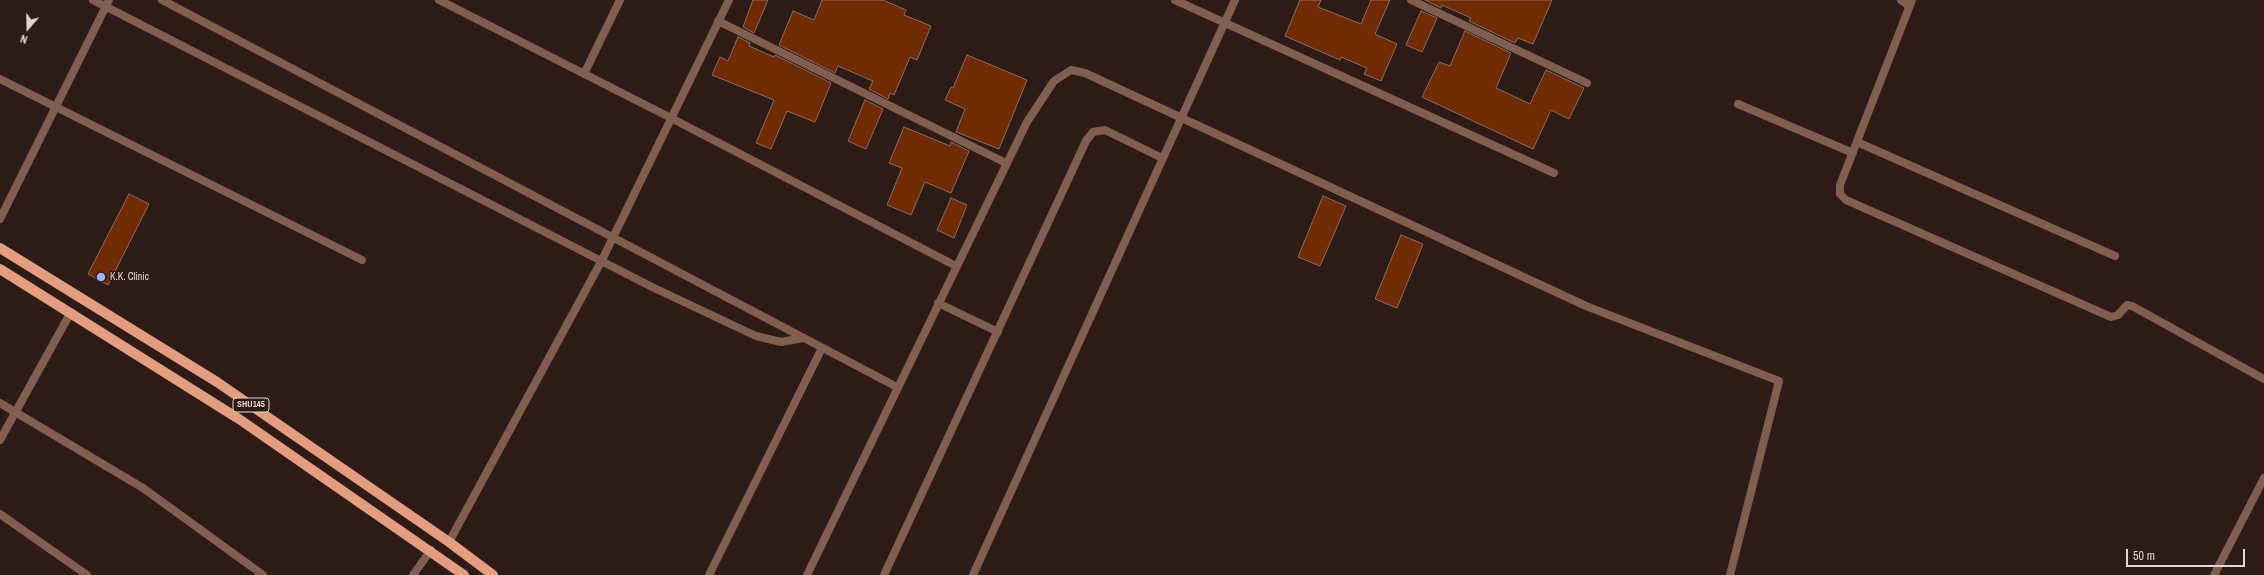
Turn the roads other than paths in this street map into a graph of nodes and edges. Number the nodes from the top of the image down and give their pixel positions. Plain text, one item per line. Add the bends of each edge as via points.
1 (93, 0) edge
2 (162, 0) edge
3 (439, 0) edge
4 (620, 0) edge
5 (729, 0) edge
6 (1175, 0) edge
7 (1235, 0) edge
8 (1411, 0) edge
9 (1901, 0) edge
10 (107, 3) edge
11 (1911, 3) edge
12 (718, 21) junction
13 (1225, 21) junction
14 (584, 74) junction
15 (0, 79) edge
16 (1587, 82) dead end
17 (1738, 104) dead end
18 (55, 107) junction
19 (671, 118) junction
20 (1180, 118) junction
21 (1857, 142) junction
22 (1852, 153) junction
23 (1162, 158) junction
24 (1006, 163) junction
25 (1554, 173) dead end
26 (0, 219) edge
27 (612, 238) junction
28 (0, 248) edge
29 (2115, 256) dead end
30 (362, 260) dead end
31 (602, 260) junction
32 (956, 266) junction
33 (0, 269) edge
34 (938, 303) junction
35 (71, 312) junction
36 (998, 332) junction
37 (803, 338) junction
38 (822, 348) junction
39 (2264, 379) edge
40 (897, 387) junction
41 (0, 403) edge
42 (16, 412) junction
43 (0, 440) edge
44 (2264, 478) edge
45 (0, 514) edge
46 (449, 542) junction
47 (431, 550) junction
48 (87, 575) edge
49 (263, 575) edge
50 (413, 575) edge
51 (464, 575) edge
52 (493, 575) edge
53 (709, 575) edge
54 (807, 575) edge
55 (884, 575) edge
56 (973, 575) edge
57 (1730, 575) edge
58 (2214, 575) edge

1 - 10 street
2 - 27 street
3 - 14 street
4 - 14 street
5 - 12 street
6 - 13 street
7 - 13 street
8 - 16 street
9 - 11 street
10 - 18 street
10 - 31 street
11 - 21 street
12 - 19 street
12 - 24 street
13 - 20 street
13 - 25 street
14 - 19 street
15 - 18 street
17 - 22 street
18 - 26 street
18 - 30 street
19 - 27 street
19 - 32 street
20 - 23 street
20 - 24 street via 1071,70 1054,81 1027,122
20 - 57 street via 1586,306 1779,381
21 - 22 street
21 - 29 street
22 - 39 street via 1840,185 1840,194 1846,200 2111,317 2118,315 2127,305 2132,306
23 - 36 street via 1105,130 1093,132 1086,141
23 - 56 street
24 - 32 street
27 - 31 street
27 - 37 street
28 - 46 main road, SHU145 via 217,382
31 - 37 street via 652,287 756,336 781,342
31 - 46 street
32 - 34 street
33 - 35 main road
34 - 36 street
34 - 40 street
35 - 42 street
35 - 47 main road via 239,419
36 - 55 street
37 - 38 street
38 - 40 street
38 - 53 street
40 - 54 street
41 - 42 street
42 - 43 street
42 - 49 street via 143,488
44 - 58 street
45 - 48 street
46 - 52 main road, SHU145
47 - 50 street
47 - 51 main road

